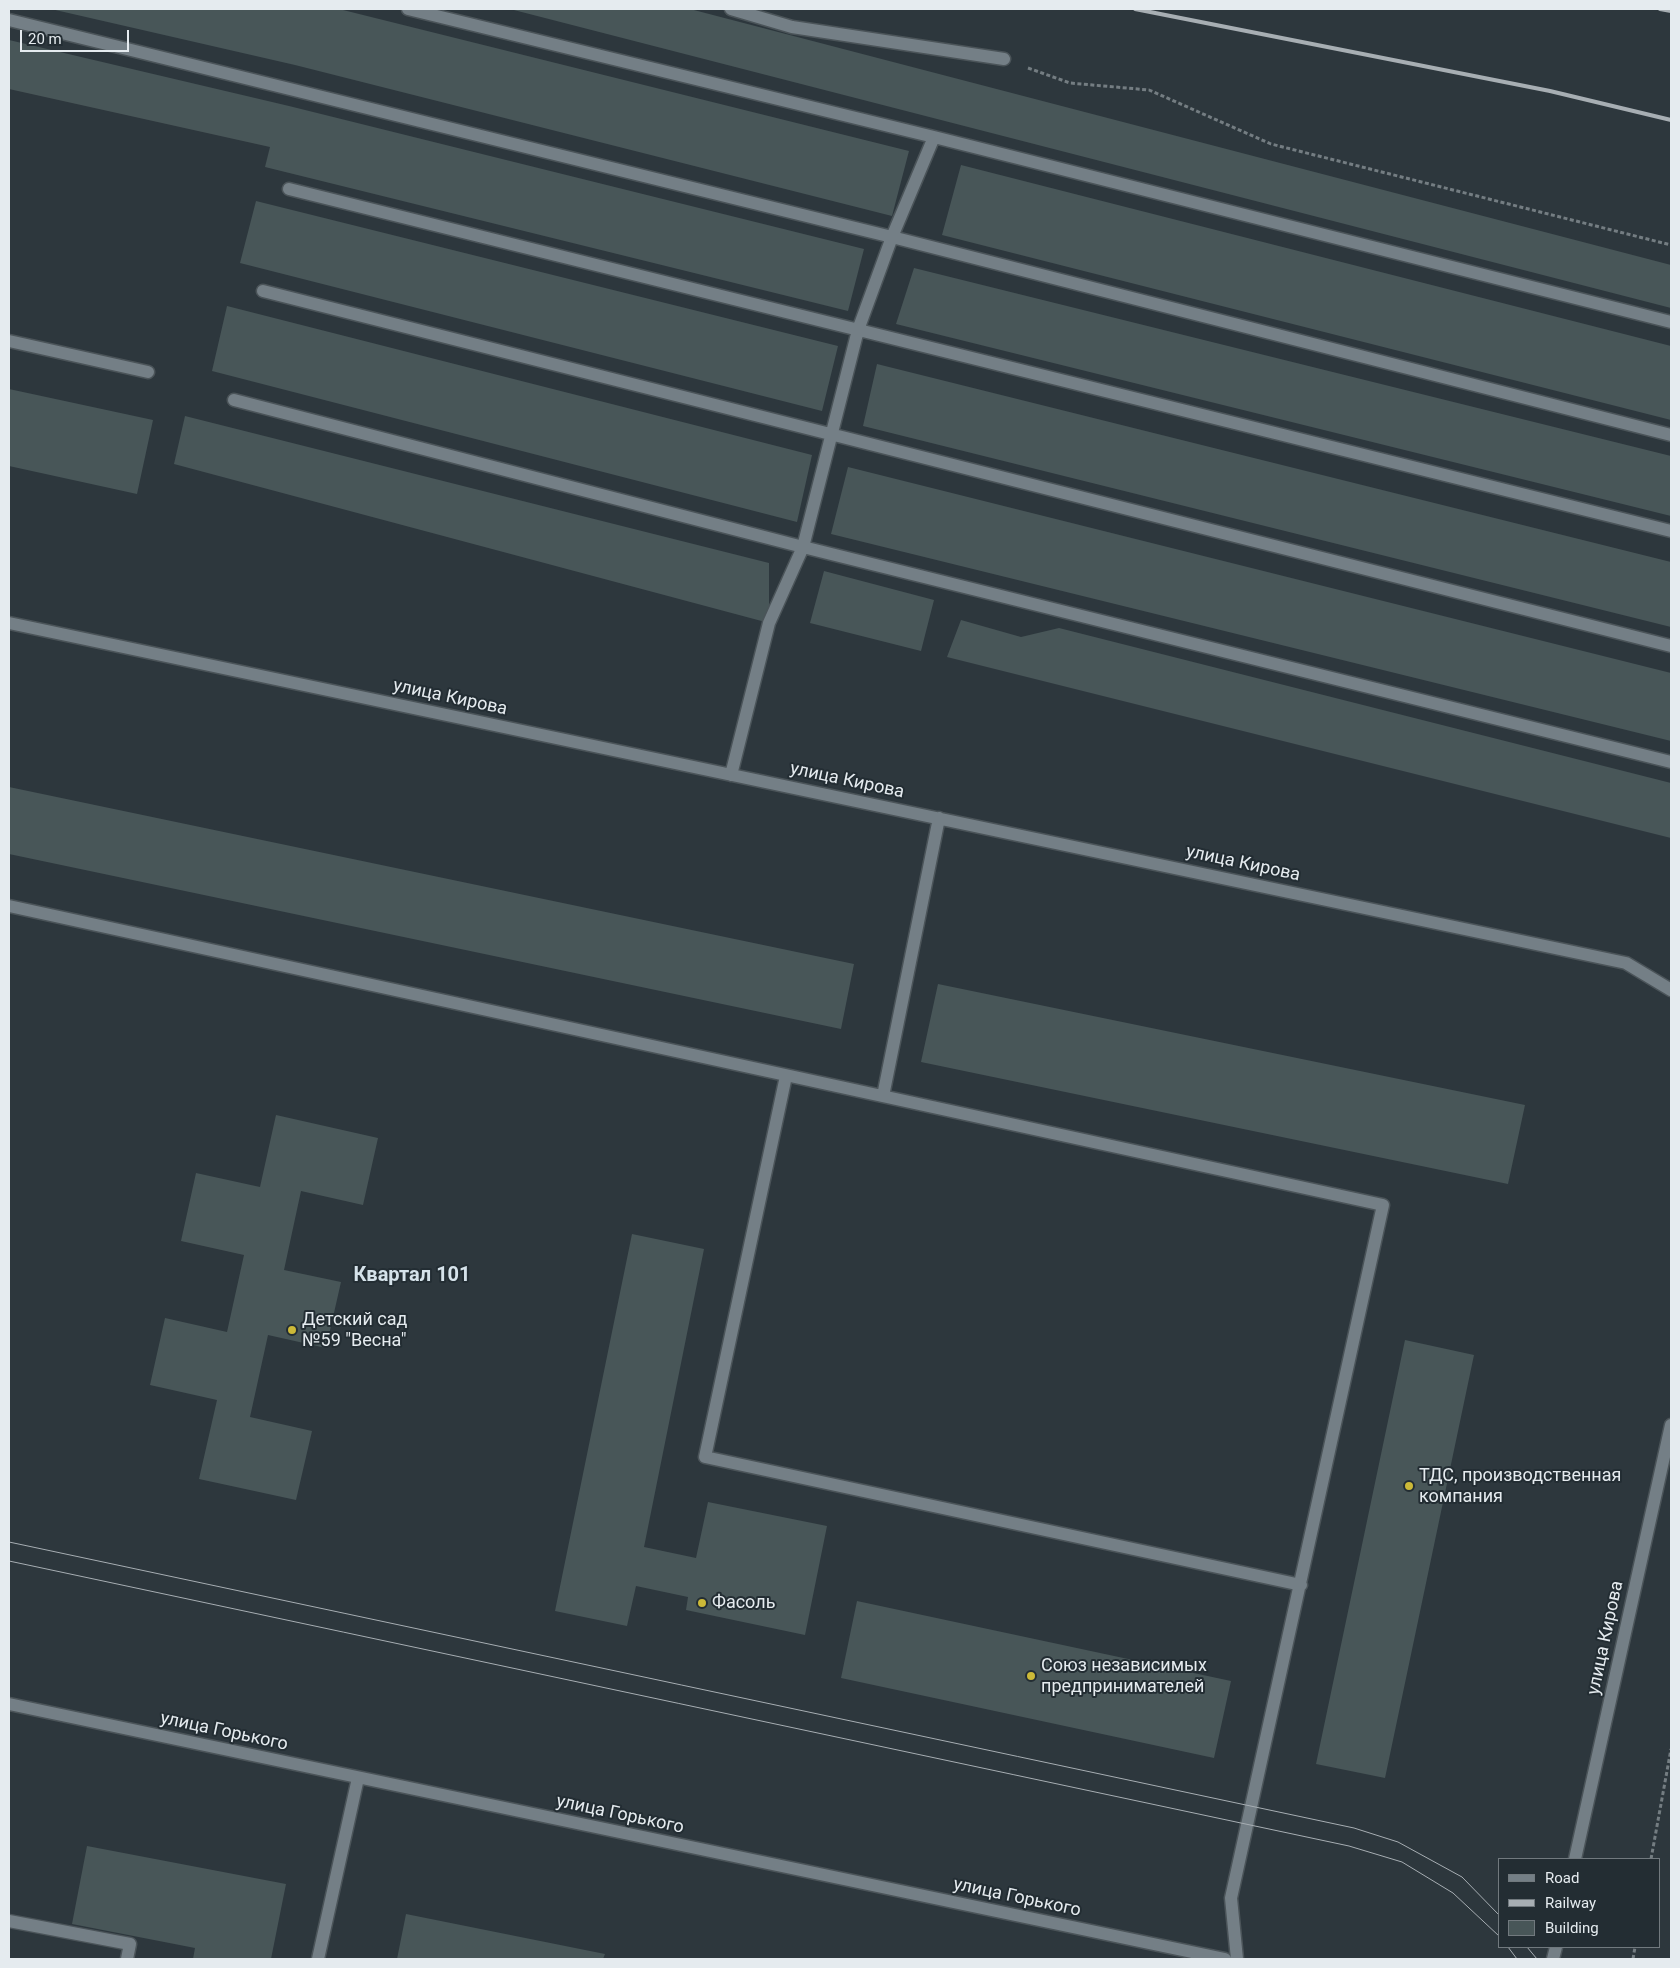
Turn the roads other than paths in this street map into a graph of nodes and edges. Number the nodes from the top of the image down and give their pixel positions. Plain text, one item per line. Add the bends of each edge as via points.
1 (408, 9) edge
2 (731, 9) edge
3 (9, 20) edge
4 (1004, 59) road end
5 (934, 137) junction
6 (289, 189) dead end
7 (892, 237) junction
8 (263, 291) dead end
9 (1671, 322) edge
10 (858, 330) junction
11 (9, 341) edge
12 (148, 372) dead end
13 (234, 400) dead end
14 (830, 434) junction
15 (1671, 435) edge
16 (1671, 531) edge
17 (802, 546) junction
18 (9, 623) edge
19 (1671, 646) edge
20 (1671, 762) edge
21 (731, 776) junction
22 (939, 818) junction
23 (9, 906) edge
24 (1671, 990) edge
25 (786, 1076) junction
26 (883, 1096) junction
27 (1671, 1425) edge
28 (1301, 1585) junction
29 (9, 1704) edge
30 (358, 1778) junction
31 (1575, 1858) edge
32 (9, 1921) edge
33 (126, 1959) edge
34 (318, 1959) edge
35 (1225, 1959) edge
36 (1237, 1959) edge

1 - 5 street
2 - 4 street via 792,27
3 - 7 street
5 - 7 street
5 - 9 street
6 - 10 street
7 - 10 street
7 - 15 street
8 - 14 street
10 - 14 street
10 - 16 street
11 - 12 street
13 - 17 street
14 - 17 street
14 - 19 street
17 - 20 street
17 - 21 street via 769,623
18 - 21 street, улица Кирова
21 - 22 street, улица Кирова
22 - 24 street, улица Кирова via 1626,964
22 - 26 street
23 - 25 street
25 - 26 street
25 - 28 street via 705,1457
26 - 28 street via 1383,1205
27 - 31 street, улица Кирова
28 - 36 street via 1231,1898
29 - 30 street, улица Горького
30 - 34 street
30 - 35 street, улица Горького
32 - 33 street via 130,1944

